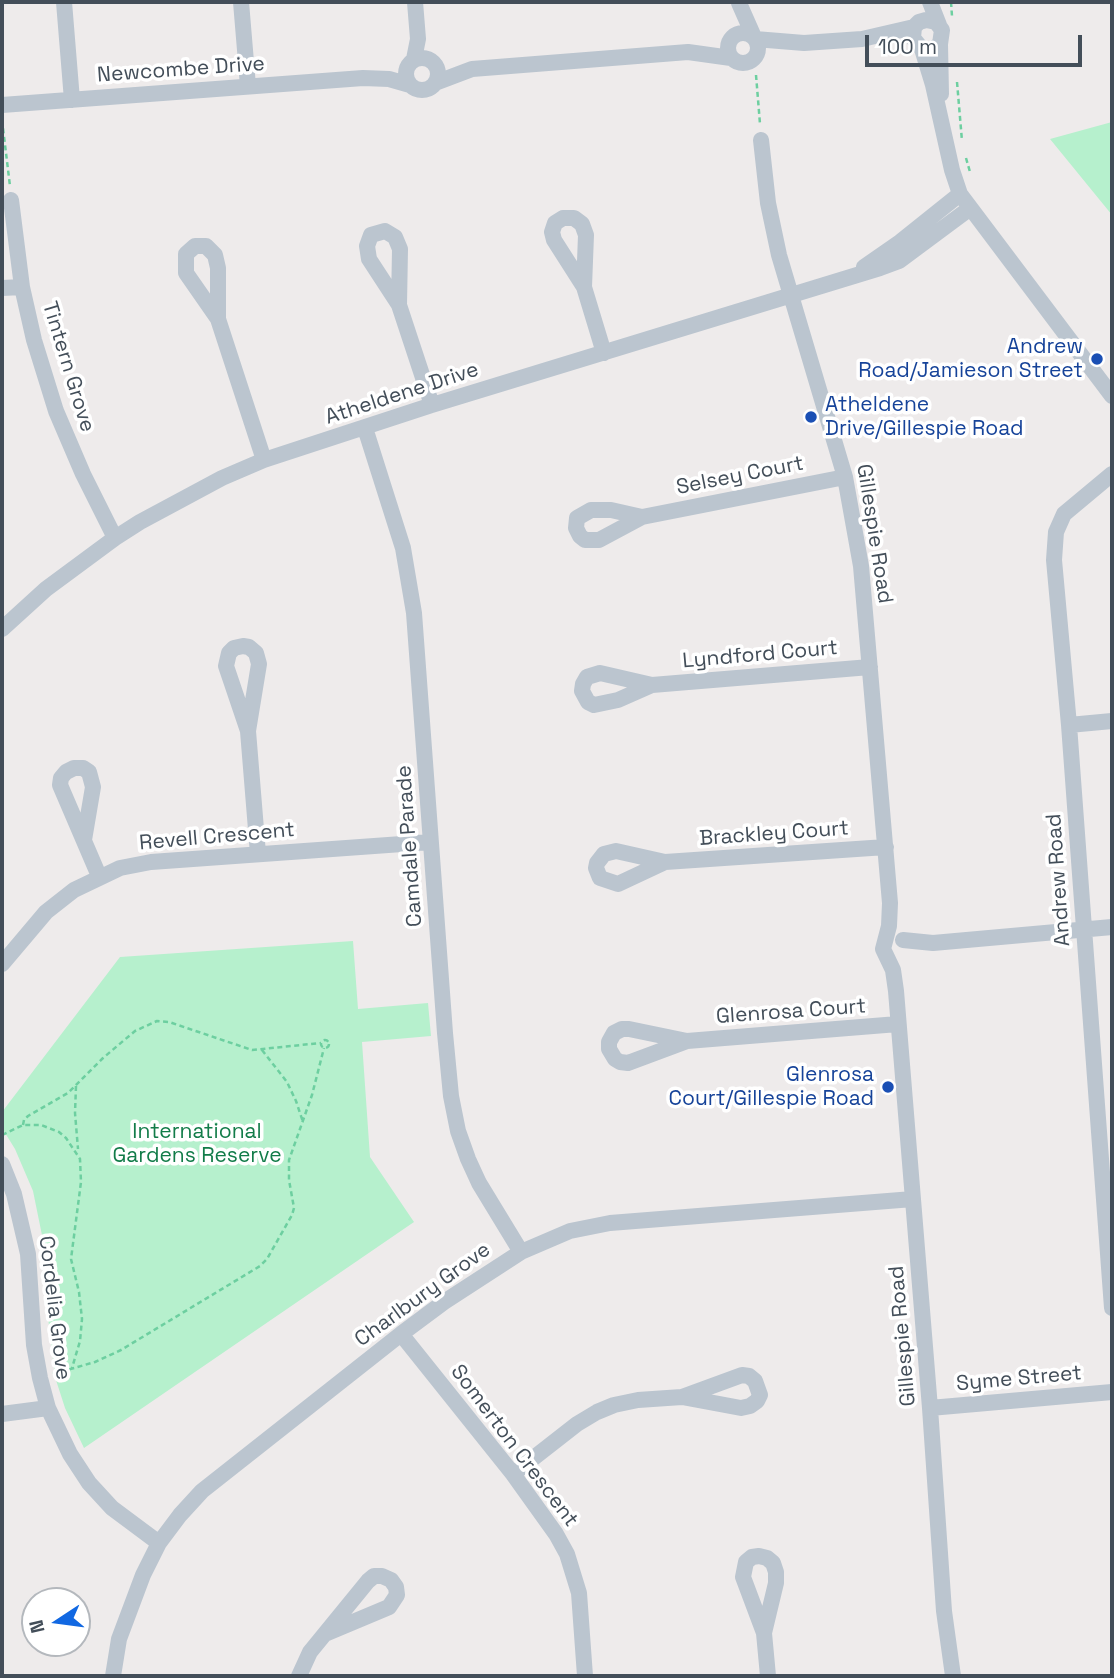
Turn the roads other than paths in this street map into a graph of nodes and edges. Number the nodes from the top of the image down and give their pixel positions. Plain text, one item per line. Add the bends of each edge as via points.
1 (64, 2) edge
2 (241, 2) edge
3 (415, 2) edge
4 (739, 2) edge
5 (920, 2) edge
6 (930, 2) edge
7 (917, 25) junction
8 (946, 25) junction
9 (418, 30) junction
10 (733, 37) junction
11 (754, 38) junction
12 (862, 39) junction
13 (804, 43) junction
14 (940, 44) junction
15 (920, 48) junction
16 (688, 52) junction
17 (731, 58) junction
18 (413, 60) junction
19 (755, 67) junction
20 (435, 70) junction
21 (363, 78) junction
22 (410, 85) junction
23 (248, 86) junction
24 (72, 100) junction
25 (2, 105) edge
26 (942, 121) junction
27 (761, 140) road end
28 (960, 194) junction
29 (11, 200) road end
30 (969, 209) junction
31 (853, 274) junction
32 (22, 287) junction
33 (584, 287) dead end
34 (2, 288) edge
35 (790, 296) junction
36 (399, 305) dead end
37 (218, 319) dead end
38 (604, 353) junction
39 (1112, 396) edge
40 (432, 405) junction
41 (365, 428) junction
42 (264, 460) junction
43 (1112, 474) edge
44 (845, 477) junction
45 (642, 517) dead end
46 (115, 538) junction
47 (2, 629) edge
48 (870, 667) junction
49 (652, 685) dead end
50 (1112, 721) edge
51 (1069, 725) junction
52 (248, 731) dead end
53 (84, 840) dead end
54 (430, 842) junction
55 (886, 848) junction
56 (258, 854) junction
57 (665, 862) dead end
58 (99, 876) junction
59 (1112, 928) edge
60 (1083, 930) junction
61 (897, 947) junction
62 (2, 964) edge
63 (898, 1024) junction
64 (687, 1041) dead end
65 (2, 1164) edge
66 (913, 1199) junction
67 (521, 1252) junction
68 (1112, 1308) edge
69 (401, 1334) junction
70 (1112, 1392) edge
71 (682, 1397) dead end
72 (48, 1408) junction
73 (930, 1408) junction
74 (2, 1414) edge
75 (513, 1474) junction
76 (159, 1543) junction
77 (327, 1633) dead end
78 (764, 1633) dead end
79 (113, 1676) edge
80 (299, 1676) edge
81 (585, 1676) edge
82 (768, 1676) edge
83 (953, 1676) edge

1 - 24 street
2 - 23 street
3 - 9 street
4 - 10 street
4 - 11 street
5 - 7 street
6 - 8 street
7 - 8 street via 931,20
7 - 12 street
7 - 15 street via 913,38
8 - 14 street
9 - 18 street
9 - 20 street
10 - 11 street via 744,32
10 - 16 street
10 - 17 street via 727,48
11 - 13 street
11 - 19 street via 758,49
12 - 13 street
12 - 15 street
13 - 19 street
14 - 15 street via 932,50
14 - 26 street
15 - 26 street
16 - 17 street
16 - 20 street
17 - 19 street
18 - 20 street via 421,57
18 - 21 street, Newcombe Drive
18 - 22 street via 406,75
20 - 22 street via 426,89
21 - 22 street, Newcombe Drive
21 - 23 street, Newcombe Drive
23 - 24 street, Newcombe Drive
24 - 25 street, Newcombe Drive
26 - 28 street
27 - 35 street, Gillespie Road via 768,203
28 - 30 street
28 - 31 street, Atheldene Drive
29 - 32 street, Tintern Grove
30 - 31 street, Atheldene Drive via 899,261
30 - 39 street
31 - 35 street, Atheldene Drive
32 - 34 street
32 - 46 street, Tintern Grove via 56,411
33 - 38 street
35 - 38 street, Atheldene Drive
35 - 44 street, Gillespie Road
36 - 40 street
37 - 42 street
38 - 40 street, Atheldene Drive
40 - 41 street, Atheldene Drive
41 - 42 street, Atheldene Drive
41 - 54 street, Camdale Parade via 410,581
42 - 46 street, Atheldene Drive via 222,478
43 - 51 street, Andrew Road via 1065,514 1055,541
44 - 45 street, Selsey Court
44 - 48 street, Gillespie Road via 861,566
46 - 47 street, Atheldene Drive via 46,589
48 - 49 street, Lyndford Court
48 - 55 street, Gillespie Road
50 - 51 street
51 - 60 street, Andrew Road
52 - 56 street
53 - 58 street
54 - 56 street, Revell Crescent
54 - 67 street, Camdale Parade via 451,1096 458,1131 479,1183
55 - 57 street, Brackley Court
55 - 61 street, Gillespie Road
56 - 58 street, Revell Crescent via 151,862
58 - 62 street, Revell Crescent via 46,912
59 - 60 street
60 - 61 street
60 - 68 street, Andrew Road
61 - 63 street, Gillespie Road
63 - 64 street, Glenrosa Court
63 - 66 street, Gillespie Road
65 - 72 street, Cordelia Grove via 28,1254 34,1345
66 - 67 street, Charlbury Grove via 610,1223 570,1231
66 - 73 street, Gillespie Road
67 - 69 street, Charlbury Grove
69 - 75 street, Somerton Crescent
69 - 76 street, Charlbury Grove via 202,1491
70 - 73 street, Syme Street
71 - 75 street via 638,1400 597,1412
72 - 74 street
72 - 76 street, Cordelia Grove via 89,1483 112,1508
73 - 83 street, Gillespie Road
75 - 81 street, Somerton Crescent via 556,1534 574,1573
76 - 79 street, Charlbury Grove via 129,1608
77 - 80 street via 310,1652
78 - 82 street

